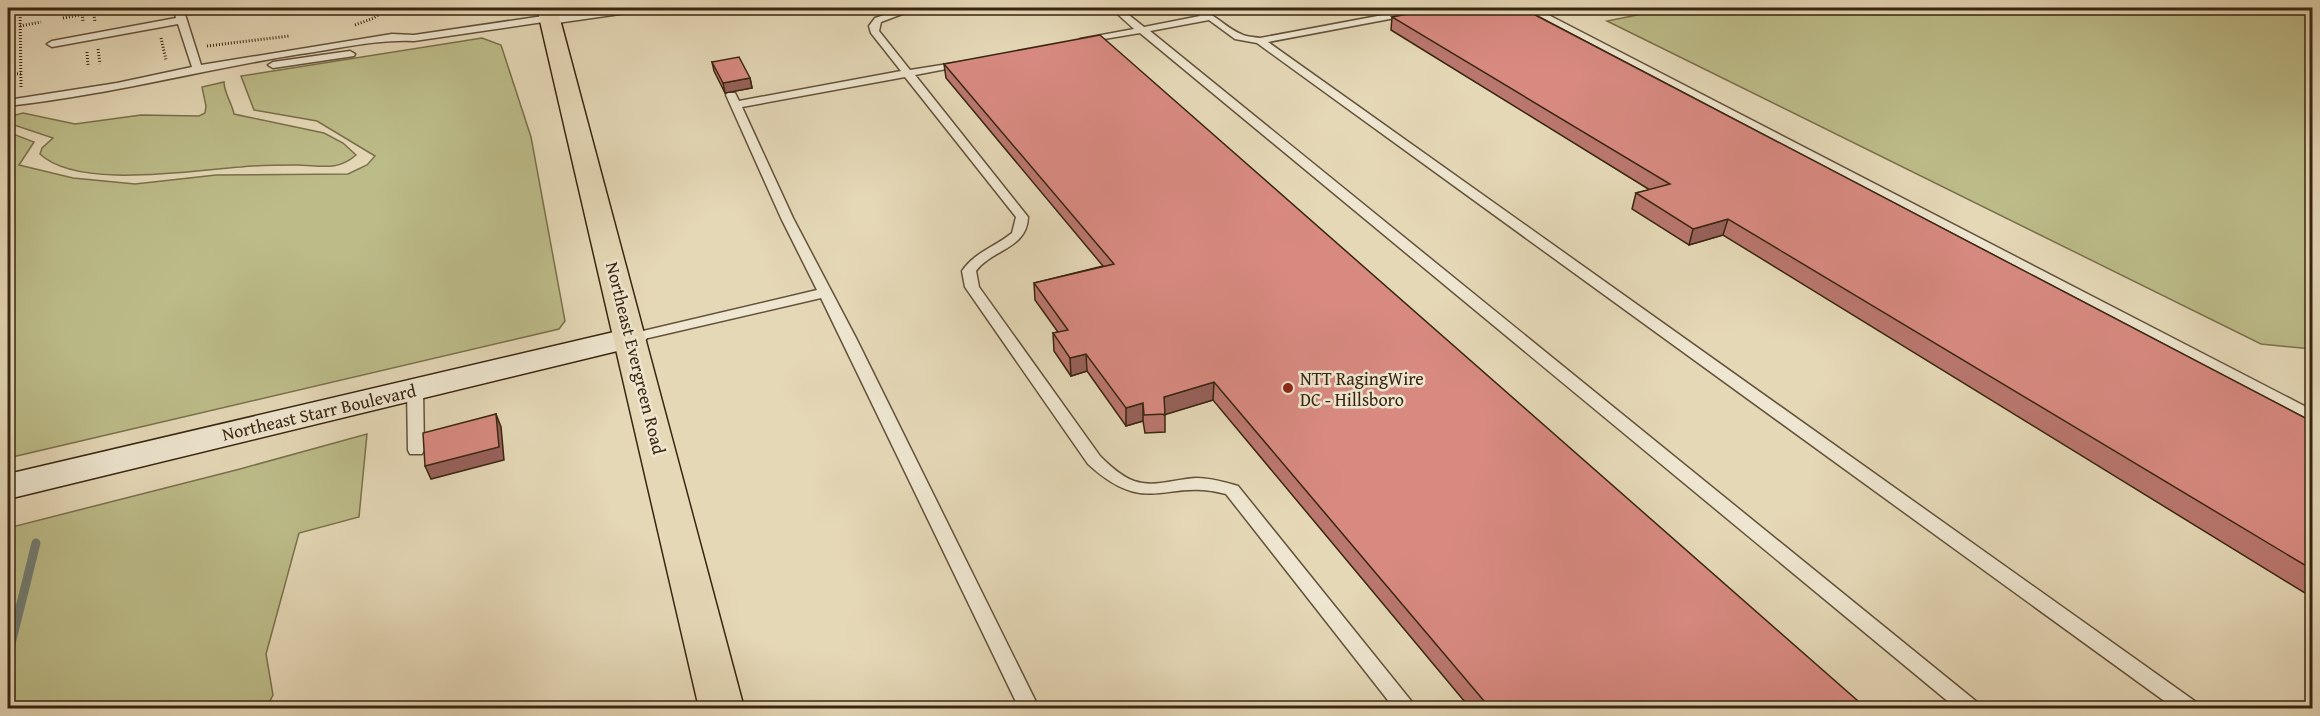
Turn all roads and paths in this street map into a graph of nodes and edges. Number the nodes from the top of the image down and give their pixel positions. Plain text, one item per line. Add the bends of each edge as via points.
1 (20, 8) edge
2 (178, 8) edge
3 (388, 8) edge
4 (620, 8) edge
5 (913, 8) edge
6 (1115, 8) edge
7 (1189, 8) edge
8 (1432, 8) edge
9 (1529, 8) edge
10 (112, 9) dead end
11 (1210, 12) edge
12 (549, 13) edge
13 (8, 15) edge
14 (63, 18) dead end
15 (182, 20) junction
16 (41, 22) dead end
17 (20, 26) junction
18 (349, 27) dead end
19 (1142, 30) junction
20 (297, 35) dead end
21 (1260, 41) junction
22 (1076, 42) edge
23 (52, 44) dead end
24 (213, 45) dead end
25 (975, 61) edge
26 (198, 71) junction
27 (8, 73) edge
28 (907, 73) junction
29 (21, 74) junction
30 (21, 94) dead end
31 (8, 102) edge
32 (824, 293) junction
33 (631, 338) junction
34 (415, 389) junction
35 (2313, 416) edge
36 (416, 450) dead end
37 (8, 487) edge
38 (722, 708) edge
39 (1029, 708) edge
40 (1405, 708) edge
41 (1970, 708) edge
42 (2189, 708) edge

1 - 13 path
1 - 17 path
2 - 15 lane
3 - 18 path
4 - 12 street
5 - 28 lane via 878,20 874,26
6 - 19 lane
7 - 11 lane
8 - 21 lane
9 - 35 lane
10 - 14 path
11 - 19 lane
11 - 21 lane via 1238,37
12 - 26 lane via 414,38 376,49 290,58 227,72
12 - 33 main road, Northeast Evergreen Road
15 - 23 lane
15 - 26 lane
16 - 17 path
17 - 29 path
19 - 22 lane
19 - 41 lane
20 - 24 path
21 - 42 lane
25 - 28 lane
26 - 31 lane
27 - 29 path
28 - 32 lane via 734,100
28 - 40 lane via 1022,217 1018,236 973,264 969,271 972,287 1094,460 1116,481 1140,490 1200,483 1232,490
29 - 30 path
32 - 33 lane
32 - 39 lane
33 - 34 street, Northeast Starr Boulevard
33 - 38 main road, Northeast Evergreen Road
34 - 36 lane
34 - 37 street, Northeast Starr Boulevard

